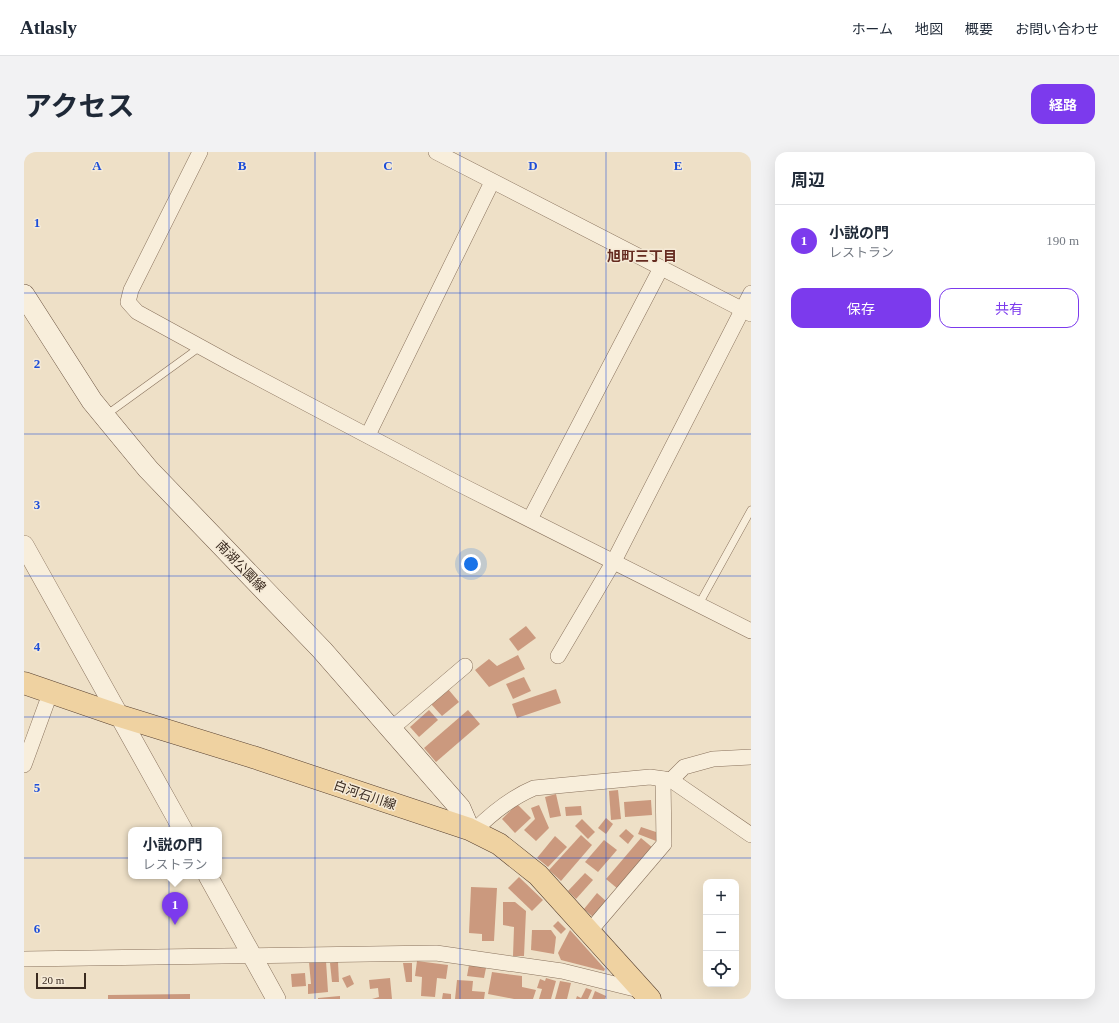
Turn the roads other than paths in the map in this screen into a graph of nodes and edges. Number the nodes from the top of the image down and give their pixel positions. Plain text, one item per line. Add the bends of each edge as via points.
1 (200, 152) edge
2 (436, 152) edge
3 (492, 182) junction
4 (661, 268) junction
5 (751, 293) edge
6 (24, 295) edge
7 (747, 311) edge
8 (200, 347) junction
9 (104, 416) junction
10 (368, 435) junction
11 (751, 510) edge
12 (530, 519) junction
13 (24, 545) edge
14 (614, 561) junction
15 (699, 604) junction
16 (751, 631) edge
17 (558, 656) dead end
18 (465, 666) dead end
19 (24, 683) edge
20 (51, 691) junction
21 (120, 716) junction
22 (392, 729) junction
23 (751, 757) edge
24 (24, 765) edge
25 (667, 779) junction
26 (181, 827) edge
27 (471, 830) junction
28 (751, 836) edge
29 (210, 879) edge
30 (589, 932) junction
31 (251, 955) junction
32 (24, 959) edge
33 (647, 995) edge
34 (276, 999) edge

1 - 8 street via 131,290 128,302 137,312
2 - 3 street
3 - 4 street
3 - 10 street
4 - 7 street
4 - 12 street
5 - 7 street
6 - 9 main road, 南湖公園線
7 - 14 street
8 - 9 lane
8 - 10 street
9 - 22 main road, 南湖公園線 via 148,469 322,650
10 - 12 street
11 - 15 lane
12 - 14 street
13 - 21 street
14 - 15 street
14 - 17 street
15 - 16 street
18 - 22 street
19 - 20 main road, 白河石川線
20 - 21 main road, 白河石川線
20 - 24 street
21 - 26 street
21 - 27 main road, 白河石川線 via 253,757
22 - 27 main road, 南湖公園線 via 460,808
23 - 25 street via 713,759 684,767
25 - 27 street via 650,777 534,788 520,794
25 - 28 street
25 - 30 street via 664,844
27 - 30 main road, 白河石川線 via 499,844 538,875
29 - 31 street
30 - 33 main road, 白河石川線
31 - 32 street
31 - 33 street via 436,954 562,971
31 - 34 street

